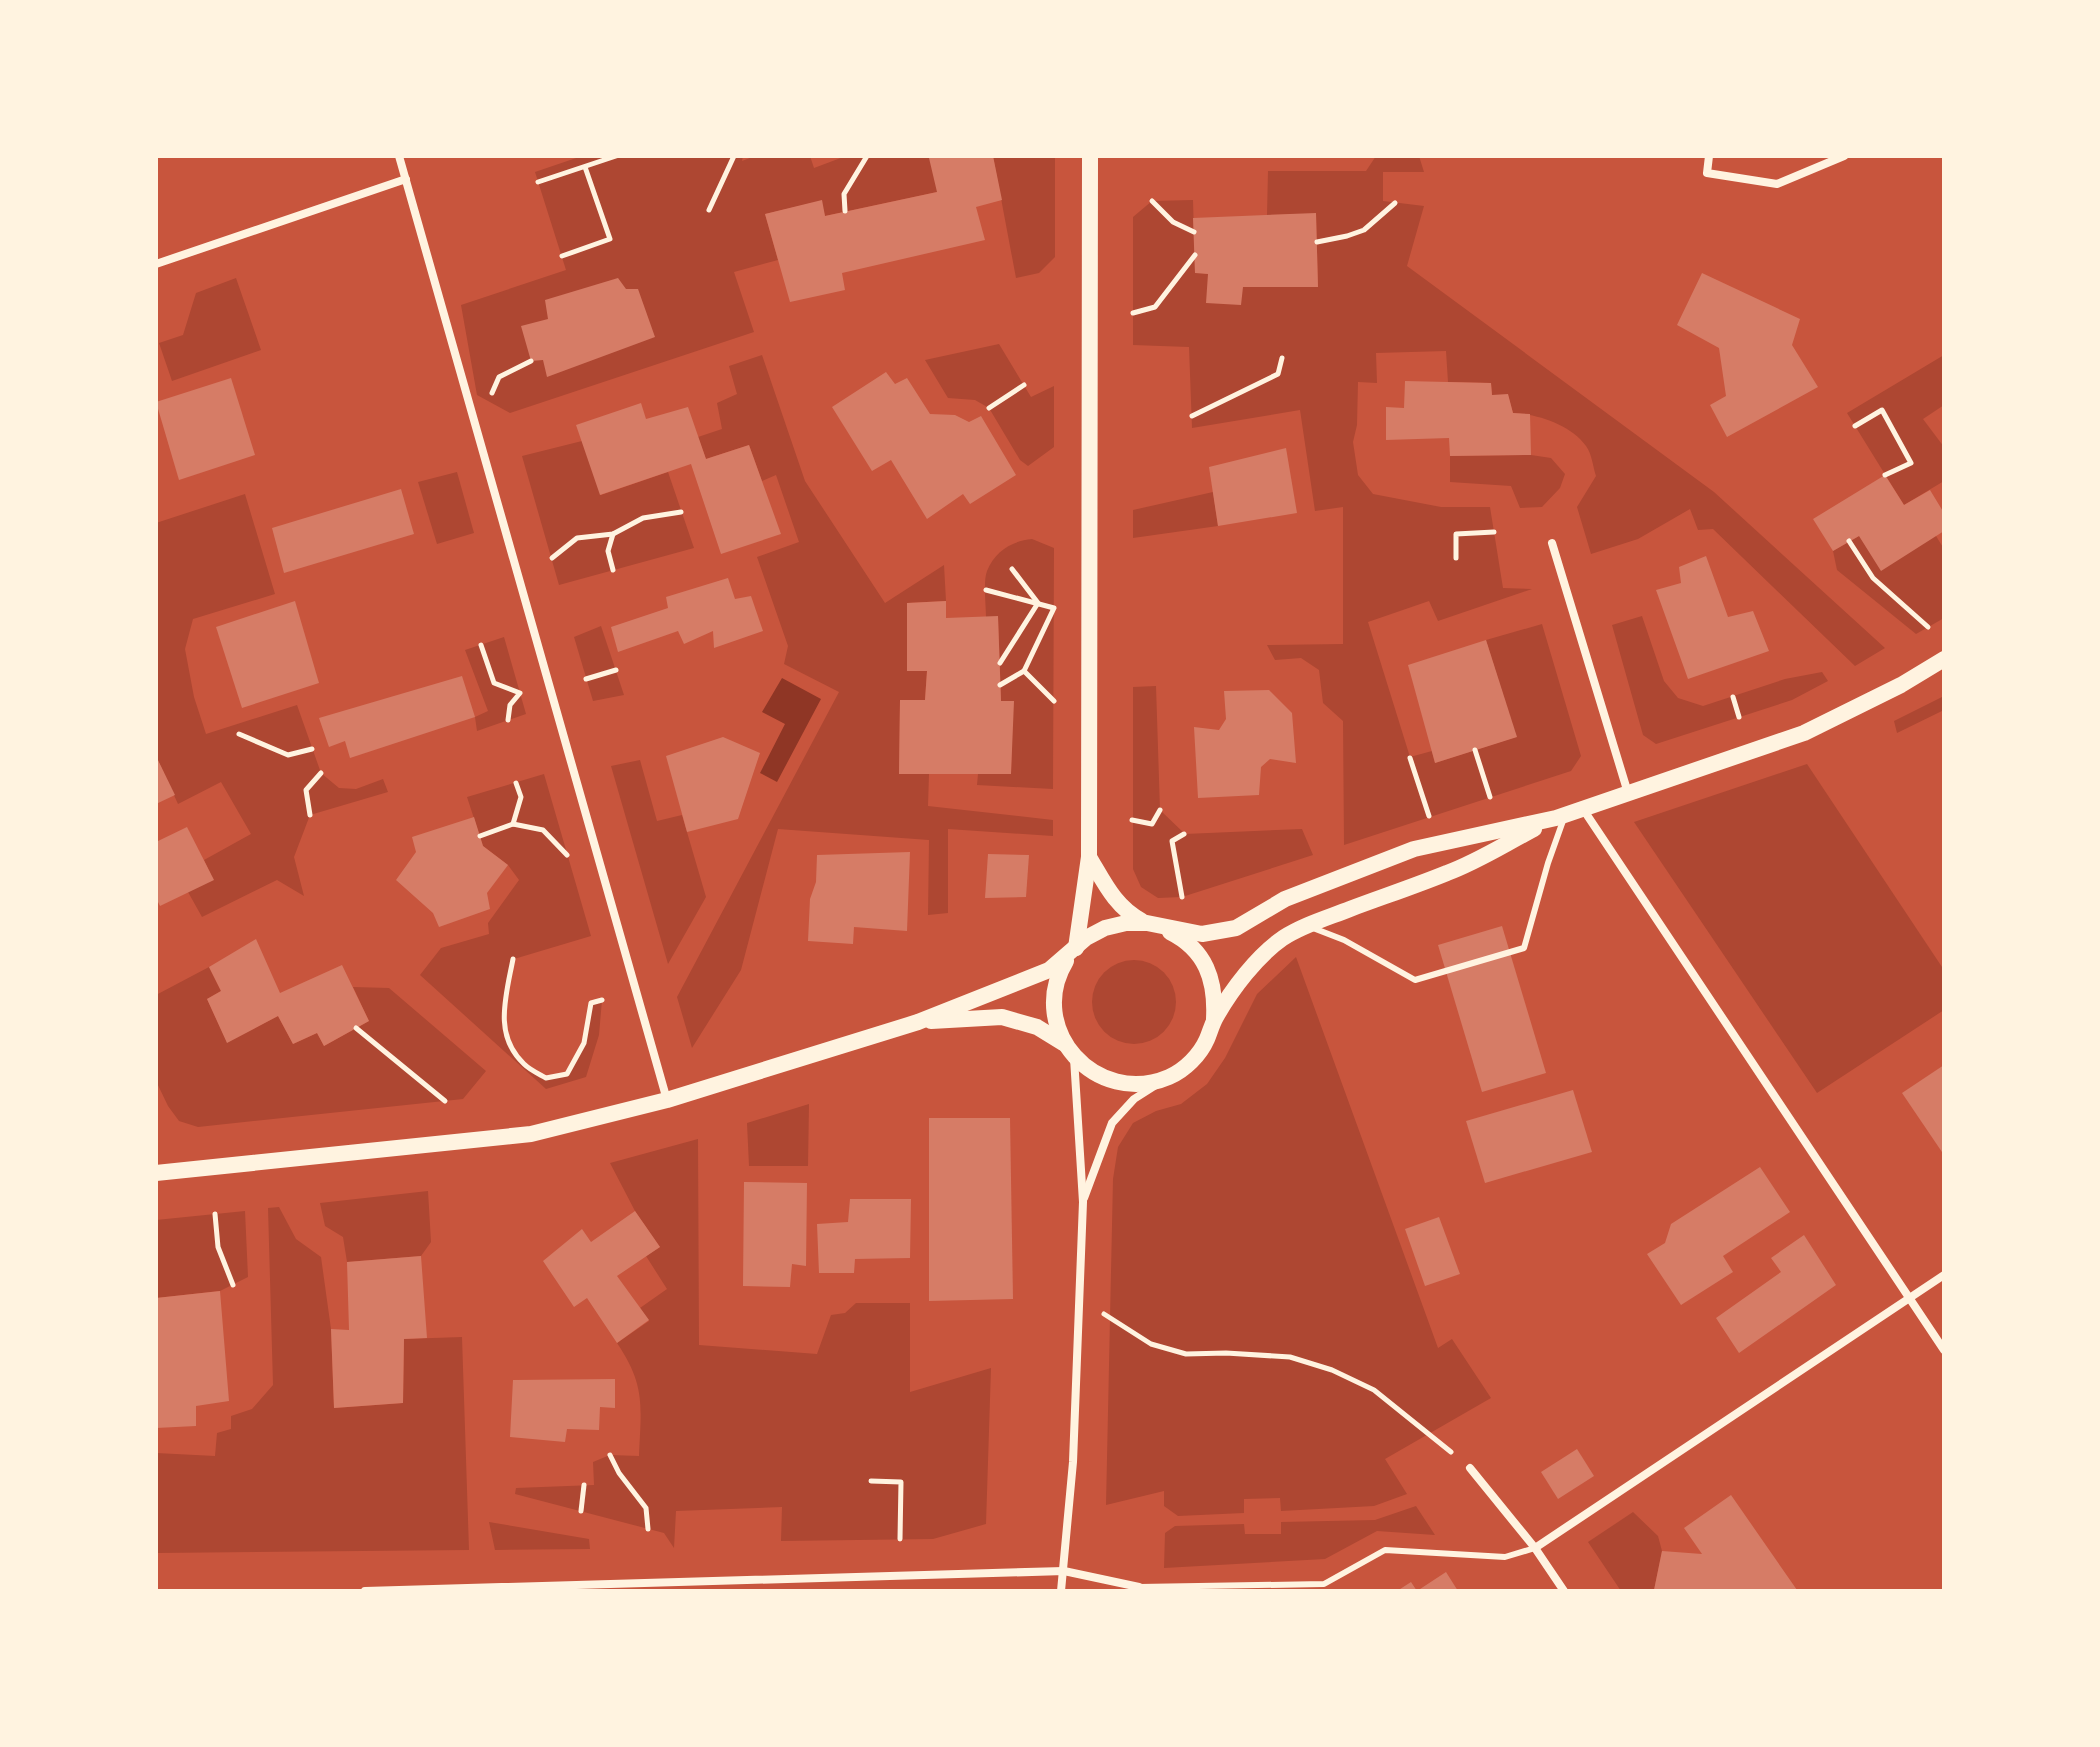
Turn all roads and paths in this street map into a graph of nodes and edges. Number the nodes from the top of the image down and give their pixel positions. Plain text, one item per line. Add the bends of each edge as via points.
1 (399, 156) edge
2 (616, 156) edge
3 (734, 156) edge
4 (867, 156) edge
5 (1090, 156) edge
6 (1709, 156) edge
7 (1844, 156) edge
8 (585, 167) junction
9 (406, 179) junction
10 (538, 182) dead end
11 (1152, 201) dead end
12 (1395, 203) dead end
13 (709, 210) dead end
14 (845, 211) dead end
15 (1194, 232) dead end
16 (1317, 242) dead end
17 (1195, 255) dead end
18 (562, 256) dead end
19 (156, 264) edge
20 (1133, 313) dead end
21 (1282, 358) dead end
22 (531, 361) dead end
23 (1024, 385) dead end
24 (488, 401) dead end
25 (989, 408) dead end
26 (1192, 416) dead end
27 (1855, 426) dead end
28 (1885, 475) dead end
29 (681, 512) dead end
30 (1494, 532) dead end
31 (613, 534) junction
32 (1849, 541) dead end
33 (1552, 543) dead end
34 (552, 558) dead end
35 (1456, 558) dead end
36 (1012, 569) dead end
37 (613, 570) dead end
38 (986, 590) dead end
39 (1038, 603) junction
40 (1928, 627) dead end
41 (481, 645) dead end
42 (1944, 659) edge
43 (1000, 663) dead end
44 (616, 670) dead end
45 (1024, 671) junction
46 (586, 679) dead end
47 (1000, 685) dead end
48 (1733, 697) dead end
49 (1054, 701) dead end
50 (1739, 717) dead end
51 (508, 720) dead end
52 (239, 734) dead end
53 (312, 749) dead end
54 (1475, 750) dead end
55 (1410, 758) dead end
56 (321, 773) dead end
57 (516, 783) dead end
58 (1628, 793) junction
59 (1490, 797) dead end
60 (1583, 808) junction
61 (1160, 810) dead end
62 (310, 815) dead end
63 (1561, 816) junction
64 (1430, 817) dead end
65 (1132, 820) dead end
66 (513, 824) junction
67 (1184, 834) dead end
68 (480, 836) dead end
69 (567, 855) dead end
70 (1089, 857) junction
71 (1182, 897) dead end
72 (1154, 925) junction
73 (1306, 925) junction
74 (1074, 950) junction
75 (513, 959) dead end
76 (602, 1000) dead end
77 (1214, 1019) junction
78 (918, 1022) junction
79 (356, 1028) dead end
80 (1063, 1043) junction
81 (1074, 1057) junction
82 (1170, 1077) junction
83 (667, 1100) junction
84 (445, 1101) dead end
85 (157, 1170) edge
86 (1083, 1202) junction
87 (215, 1214) dead end
88 (1944, 1275) edge
89 (233, 1285) dead end
90 (1079, 1298) junction
91 (1909, 1298) junction
92 (1944, 1350) edge
93 (610, 1455) dead end
94 (1470, 1468) joint
95 (871, 1481) dead end
96 (584, 1485) dead end
97 (581, 1511) dead end
98 (648, 1529) dead end
99 (900, 1539) dead end
100 (1535, 1548) junction
101 (1064, 1571) junction
102 (1139, 1589) edge
103 (365, 1591) edge
104 (1061, 1591) edge
105 (1564, 1591) edge

1 - 9 street
2 - 8 path
3 - 13 path
4 - 14 path via 844,194
5 - 70 main road
6 - 7 street via 1707,173 1777,184
8 - 10 path
8 - 18 path via 610,239
9 - 19 street
9 - 83 street
11 - 15 path via 1173,222
12 - 16 path via 1364,230
17 - 20 path via 1155,307
21 - 26 path via 1278,374
22 - 24 path via 499,377
23 - 25 path
27 - 28 path via 1882,410 1911,463
29 - 31 path via 643,518
30 - 35 path via 1456,534
31 - 34 path via 577,538
31 - 37 path via 608,551
32 - 40 path via 1873,578
33 - 58 street
36 - 39 path
38 - 39 path
39 - 43 path
39 - 45 path via 1054,608
41 - 51 path via 494,683 520,693 510,705
42 - 58 main road via 1804,733
44 - 46 path
45 - 47 path
45 - 49 path
48 - 50 path
52 - 53 path via 288,755
54 - 59 path
55 - 64 path
56 - 62 path via 306,790
57 - 66 path via 521,797
58 - 60 main road
60 - 63 main road
60 - 91 street
61 - 65 path via 1152,824
63 - 72 main road via 1414,849 1285,899 1236,928 1202,934
63 - 73 main road via 1452,872
63 - 73 lane via 1524,948 1415,980
66 - 68 path
66 - 69 path via 543,830
67 - 71 path via 1172,841
70 - 72 main road via 1115,901
70 - 74 main road
72 - 74 main road via 1105,928
72 - 77 main road via 1182,938 1198,954 1210,974
73 - 77 main road via 1281,939 1246,973
74 - 78 main road via 1049,970
74 - 80 main road via 1059,973 1054,997
75 - 76 path via 503,1014 509,1044 524,1065 546,1078 567,1074 584,1043 591,1003
77 - 82 main road via 1206,1043 1191,1063
78 - 80 main road via 1002,1017 1037,1027
78 - 83 main road
79 - 84 path
80 - 81 main road
81 - 82 main road via 1094,1074 1118,1083 1145,1084
81 - 86 street
82 - 86 street via 1134,1099 1112,1123
83 - 85 main road via 531,1134
86 - 90 street
87 - 89 path via 218,1247
88 - 91 street
90 - 94 path via 1151,1344 1186,1354 1290,1357 1332,1370 1374,1390
90 - 101 street
91 - 92 street
91 - 100 street
93 - 98 path via 646,1508
94 - 100 street
95 - 99 path via 901,1482
96 - 97 path
100 - 102 lane via 1505,1557 1385,1550 1324,1584
100 - 105 street
101 - 102 street
101 - 103 street
101 - 104 street

